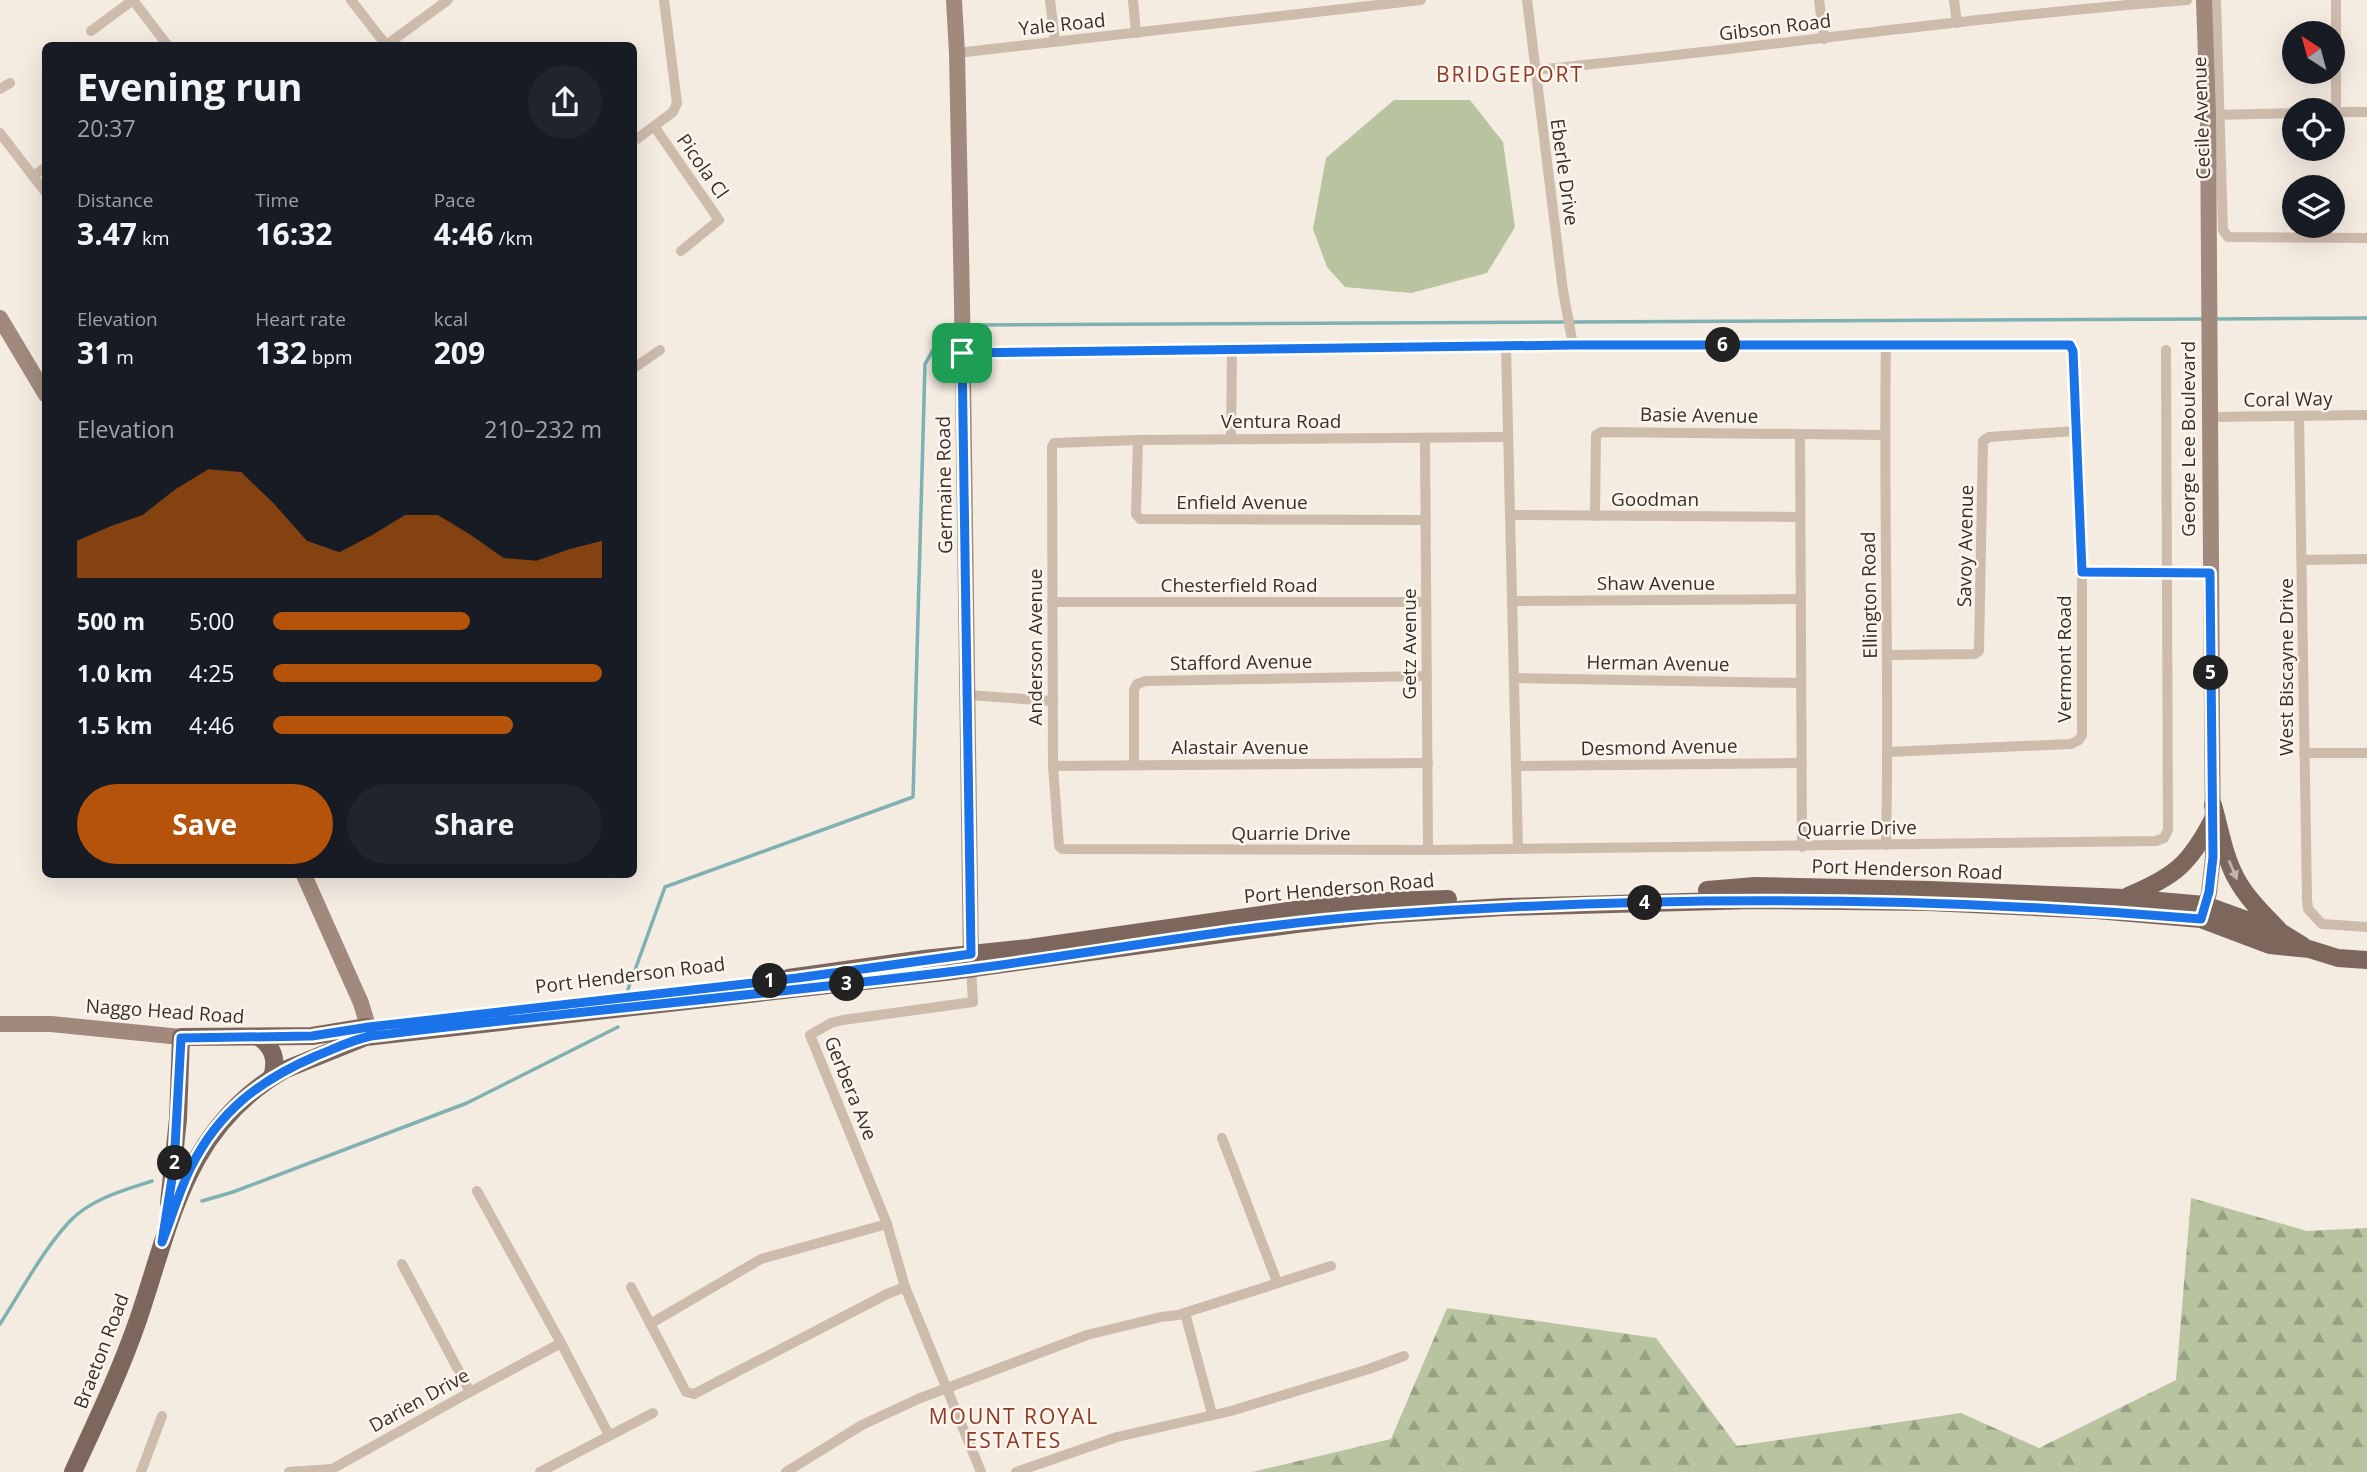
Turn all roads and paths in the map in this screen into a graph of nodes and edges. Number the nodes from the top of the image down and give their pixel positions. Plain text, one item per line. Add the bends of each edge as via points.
1 (133, 0) edge
2 (351, 0) edge
3 (448, 0) edge
4 (664, 0) edge
5 (954, 0) edge
6 (1050, 0) edge
7 (1133, 0) edge
8 (1421, 0) edge
9 (1527, 0) edge
10 (1819, 0) edge
11 (1954, 0) edge
12 (2187, 0) edge
13 (2204, 0) edge
14 (2216, 0) edge
15 (2336, 0) edge
16 (1957, 23) junction
17 (91, 31) dead end
18 (1136, 33) junction
19 (1824, 39) junction
20 (165, 42) edge
21 (383, 42) edge
22 (389, 42) edge
23 (1055, 42) junction
24 (957, 53) junction
25 (1534, 70) junction
26 (2334, 98) edge
27 (2345, 112) edge
28 (2367, 112) edge
29 (2282, 113) edge
30 (2213, 115) junction
31 (654, 127) junction
32 (0, 133) edge
33 (637, 139) edge
34 (42, 170) edge
35 (33, 176) junction
36 (42, 188) edge
37 (2367, 238) edge
38 (681, 251) dead end
39 (0, 318) edge
40 (1886, 344) junction
41 (1573, 345) junction
42 (1506, 346) junction
43 (660, 350) dead end
44 (1232, 350) junction
45 (2166, 350) dead end
46 (962, 353) junction
47 (637, 366) edge
48 (42, 388) edge
49 (2367, 415) edge
50 (2299, 416) junction
51 (2210, 417) junction
52 (2075, 431) junction
53 (1800, 434) junction
54 (1885, 435) junction
55 (1508, 437) junction
56 (1425, 438) junction
57 (1231, 439) junction
58 (1138, 440) junction
59 (1054, 443) joint
60 (1510, 515) junction
61 (1595, 516) junction
62 (1800, 517) junction
63 (1426, 520) junction
64 (2367, 559) edge
65 (2302, 560) junction
66 (2082, 572) junction
67 (2166, 573) junction
68 (2210, 573) junction
69 (1801, 599) junction
70 (1512, 601) junction
71 (1052, 602) junction
72 (1426, 602) junction
73 (1888, 655) junction
74 (1427, 676) junction
75 (1514, 678) junction
76 (1801, 683) junction
77 (968, 695) junction
78 (1053, 701) junction
79 (1888, 752) junction
80 (2304, 752) junction
81 (2367, 753) edge
82 (1802, 762) junction
83 (1428, 763) junction
84 (1134, 765) junction
85 (1054, 766) junction
86 (1516, 766) junction
87 (2213, 812) junction
88 (1886, 845) junction
89 (1802, 847) junction
90 (1062, 849) joint
91 (1518, 849) junction
92 (1428, 850) junction
93 (305, 878) edge
94 (2125, 898) junction
95 (2203, 912) junction
96 (2367, 927) edge
97 (2282, 933) junction
98 (2309, 950) junction
99 (2367, 960) edge
100 (971, 961) junction
101 (0, 1024) edge
102 (370, 1031) junction
103 (181, 1038) junction
104 (260, 1038) junction
105 (272, 1077) junction
106 (178, 1119) junction
107 (220, 1124) junction
108 (1222, 1138) dead end
109 (477, 1191) dead end
110 (887, 1224) junction
111 (162, 1242) junction
112 (402, 1264) dead end
113 (1331, 1266) dead end
114 (1277, 1282) junction
115 (631, 1287) dead end
116 (905, 1287) junction
117 (1185, 1313) junction
118 (650, 1324) junction
119 (561, 1343) junction
120 (1404, 1356) dead end
121 (947, 1388) junction
122 (470, 1392) junction
123 (653, 1413) dead end
124 (1212, 1414) junction
125 (162, 1416) dead end
126 (609, 1435) junction
127 (73, 1472) edge
128 (141, 1472) edge
129 (289, 1472) edge
130 (540, 1472) edge
131 (786, 1472) edge
132 (981, 1472) edge
133 (1016, 1472) edge

1 - 17 street
1 - 20 street
2 - 21 street
3 - 22 street
4 - 31 street via 677,103
5 - 24 street, Germaine Road
6 - 23 street
7 - 18 street
8 - 18 street, Yale Road
9 - 25 street, Eberle Drive
10 - 19 street
11 - 16 street
12 - 16 street, Gibson Road
13 - 30 street, George Lee Boulevard
14 - 30 street, Cecile Avenue
15 - 26 street
16 - 19 street, Gibson Road
18 - 23 street, Yale Road
19 - 25 street, Gibson Road
23 - 24 street, Yale Road
24 - 46 street, Germaine Road
25 - 41 street, Eberle Drive
27 - 28 street
29 - 30 street
30 - 37 street, Cecile Avenue via 2223,230 2228,237
30 - 51 street, George Lee Boulevard
31 - 33 street
31 - 38 street, Picola Cl via 719,220
32 - 35 street
34 - 35 street
35 - 36 street
39 - 48 street
40 - 41 street
40 - 52 street, Vermont Road via 2070,345
40 - 54 street, Ellington Road
41 - 42 street
42 - 44 street
42 - 55 street
43 - 47 street
44 - 46 street
44 - 57 street
45 - 67 street, Quarrie Drive
46 - 77 street, Germaine Road
49 - 50 street, Coral Way
50 - 51 street, Coral Way
50 - 65 street, West Biscayne Drive
51 - 68 street, George Lee Boulevard
52 - 66 street, Vermont Road
52 - 73 street, Savoy Avenue via 1989,437 1983,442 1979,651
53 - 54 street, Basie Avenue
53 - 61 street, Basie Avenue via 1598,433
53 - 62 street
54 - 73 street, Ellington Road
55 - 56 street, Ventura Road
55 - 60 street
56 - 57 street, Ventura Road
56 - 63 street, Getz Avenue
57 - 58 street, Ventura Road
58 - 59 street, Ventura Road
58 - 63 street, Enfield Avenue via 1136,514 1140,519
59 - 71 street, Anderson Avenue
60 - 61 street, Goodman
60 - 70 street
61 - 62 street, Goodman
62 - 69 street
63 - 72 street, Getz Avenue
64 - 65 street
65 - 80 street, West Biscayne Drive
66 - 67 street
66 - 79 street, Vermont Road via 2079,740
67 - 68 street
67 - 88 street, Quarrie Drive via 2168,830 2164,838
68 - 87 street, George Lee Boulevard
69 - 70 street, Shaw Avenue
69 - 76 street
70 - 75 street
71 - 72 street, Chesterfield Road
71 - 78 street, Anderson Avenue
72 - 74 street, Getz Avenue
73 - 79 street, Ellington Road
74 - 83 street, Getz Avenue
74 - 84 street, Stafford Avenue via 1146,681 1134,690
75 - 76 street, Herman Avenue
75 - 86 street
76 - 82 street
77 - 78 street
77 - 100 street, Germaine Road
78 - 85 street, Anderson Avenue
79 - 88 street, Ellington Road
80 - 81 street
80 - 96 street, West Biscayne Drive via 2308,909 2327,926
82 - 86 street, Desmond Avenue
82 - 89 street
83 - 84 street, Alastair Avenue
83 - 92 street, Getz Avenue
84 - 85 street, Alastair Avenue
85 - 90 street, Anderson Avenue
86 - 91 street
87 - 94 main road via 2200,845 2185,864 2161,883
87 - 95 street, George Lee Boulevard via 2213,857
87 -> 97 main road via 2236,879
88 - 89 street, Quarrie Drive
89 - 91 street, Quarrie Drive
90 - 92 street, Quarrie Drive
91 - 92 street, Quarrie Drive
93 - 102 street
94 - 95 main road, Port Henderson Road
94 - 100 main road, Port Henderson Road via 1755,886 1665,894 1387,901 1029,948
95 - 97 main road, Port Henderson Road
95 - 98 main road, Port Henderson Road via 2270,946
95 - 100 main road, Port Henderson Road via 1755,900 1504,907 1296,923
97 - 98 main road, Port Henderson Road
98 - 99 main road, Port Henderson Road
100 - 102 main road, Port Henderson Road
100 - 110 street, Gerbera Ave via 973,1002 843,1020 810,1034
101 - 103 street, Naggo Head Road via 51,1024
102 - 104 main road, Naggo Head Road
102 - 105 main road, Braeton Road
103 - 104 main road, Naggo Head Road
103 - 106 main road, Braeton Road
104 - 105 main road via 274,1058
105 - 107 main road, Braeton Road via 238,1102
106 - 107 main road via 184,1130 202,1135
106 - 111 main road, Braeton Road
107 - 111 main road, Braeton Road via 190,1169
108 - 114 street
109 - 119 street
110 - 116 street, Gerbera Ave
110 - 118 street via 761,1259
111 - 127 main road, Braeton Road via 113,1387
112 - 122 street
113 - 114 street
114 - 117 street
115 - 118 street
116 - 118 street via 694,1394 686,1392
116 - 121 street, Gerbera Ave
117 - 121 street via 1087,1335
117 - 124 street
119 - 122 street, Darien Drive
119 - 126 street
120 - 124 street
121 - 131 street via 862,1425
121 - 132 street, Gerbera Ave
122 - 129 street, Darien Drive via 332,1469
123 - 126 street
124 - 133 street via 1117,1437
125 - 128 street
126 - 130 street

